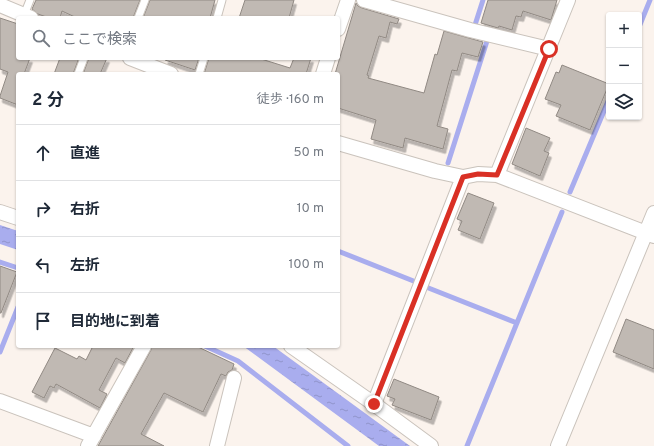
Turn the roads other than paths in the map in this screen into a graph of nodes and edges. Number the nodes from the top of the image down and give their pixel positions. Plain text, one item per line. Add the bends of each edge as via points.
1 (30, 0) edge
2 (145, 0) edge
3 (222, 0) edge
4 (348, 0) edge
5 (364, 0) edge
6 (568, 0) edge
7 (0, 5) edge
8 (26, 16) edge
9 (28, 16) edge
10 (139, 16) edge
11 (218, 16) edge
12 (340, 24) edge
13 (549, 49) junction
14 (83, 60) edge
15 (135, 60) edge
16 (203, 60) edge
17 (327, 60) edge
18 (79, 72) edge
19 (166, 72) edge
20 (200, 72) edge
21 (324, 72) edge
22 (340, 144) edge
23 (497, 175) junction
24 (463, 177) junction
25 (0, 212) edge
26 (654, 213) edge
27 (16, 217) edge
28 (650, 234) edge
29 (143, 348) edge
30 (294, 348) edge
31 (234, 378) dead end
32 (0, 401) edge
33 (374, 404) junction
34 (91, 441) edge
35 (217, 446) edge
36 (431, 446) edge
37 (558, 446) edge

1 - 9 lane
2 - 10 lane
3 - 11 lane
4 - 12 street
5 - 13 street
6 - 13 street
7 - 8 street
13 - 23 street
14 - 18 lane
15 - 19 street
16 - 20 lane
17 - 21 street
22 - 24 street
23 - 24 street via 478,174
23 - 28 street
24 - 33 street
25 - 27 street
26 - 28 street
28 - 37 street
29 - 34 street
30 - 33 street
31 - 35 street
32 - 34 street
33 - 36 street

